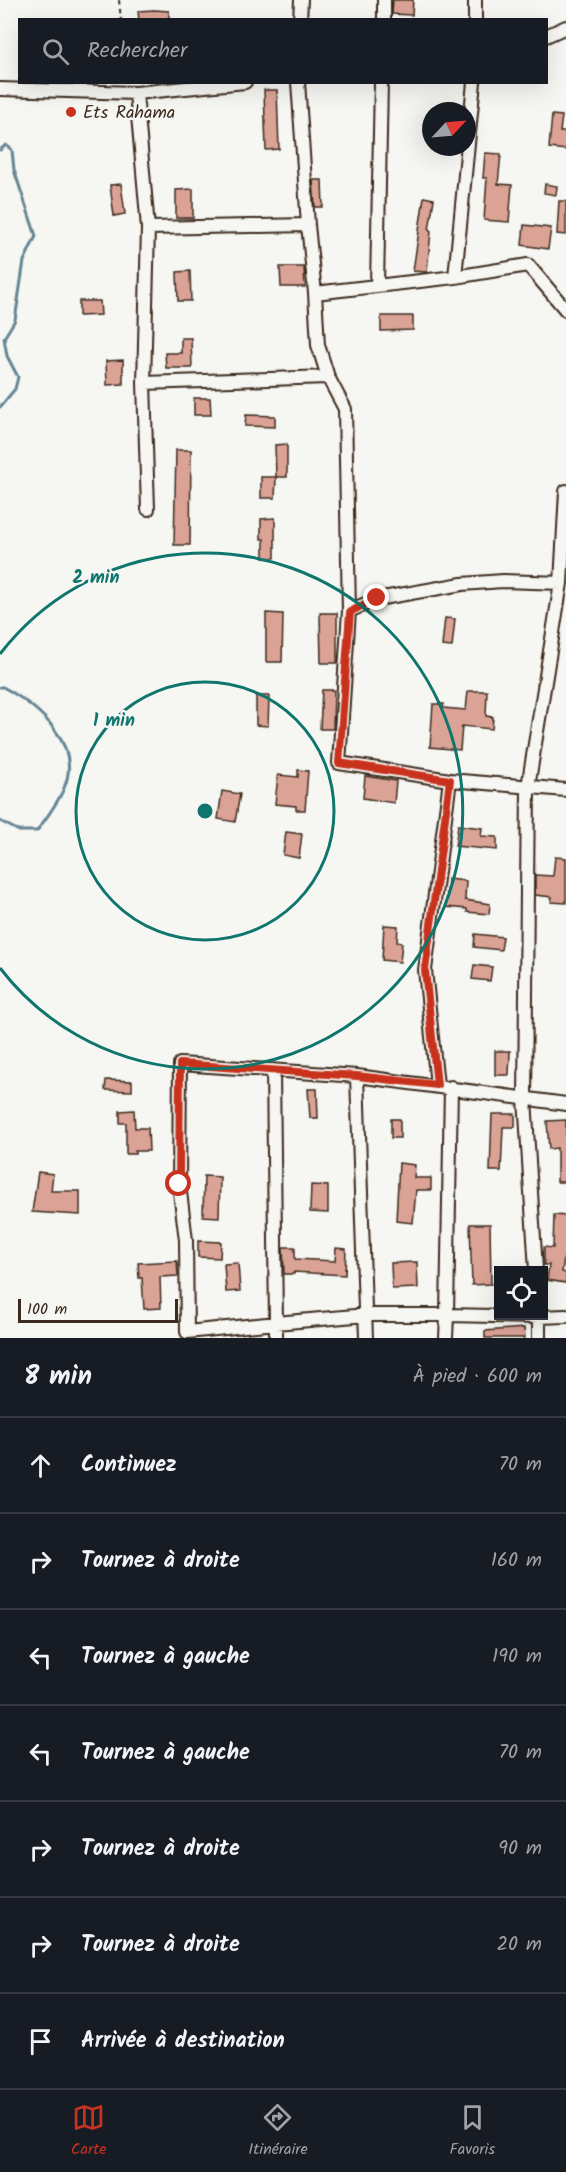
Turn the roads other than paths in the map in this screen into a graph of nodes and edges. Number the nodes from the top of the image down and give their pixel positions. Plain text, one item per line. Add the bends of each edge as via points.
1 (301, 0) edge
2 (384, 0) edge
3 (475, 0) edge
4 (300, 18) edge
5 (384, 18) edge
6 (475, 18) edge
7 (566, 27) edge
8 (548, 35) edge
9 (225, 84) edge
10 (297, 84) edge
11 (381, 84) edge
12 (474, 84) edge
13 (3, 89) edge
14 (136, 93) junction
15 (308, 225) junction
16 (147, 228) junction
17 (455, 277) junction
18 (377, 286) junction
19 (315, 293) junction
20 (566, 310) edge
21 (328, 376) junction
22 (144, 384) junction
23 (566, 490) edge
24 (148, 509) dead end
25 (561, 583) junction
26 (350, 612) junction
27 (450, 780) junction
28 (528, 787) junction
29 (566, 790) edge
30 (273, 1070) junction
31 (357, 1076) junction
32 (437, 1085) junction
33 (451, 1087) junction
34 (525, 1099) junction
35 (566, 1104) edge
36 (536, 1266) edge
37 (366, 1315) junction
38 (447, 1315) junction
39 (494, 1316) edge
40 (548, 1316) edge
41 (566, 1316) edge
42 (539, 1320) edge
43 (276, 1323) junction
44 (187, 1335) edge
45 (276, 1338) edge
46 (366, 1338) edge
47 (446, 1338) edge
48 (539, 1338) edge

1 - 4 street
2 - 5 street
3 - 6 street
7 - 8 street
9 - 14 street
10 - 15 street
11 - 18 street
12 - 17 street
13 - 14 street
14 - 16 street
15 - 16 street
15 - 19 street
16 - 22 street
17 - 18 street
17 - 20 street via 528,265
18 - 19 street
19 - 21 street via 318,345
21 - 22 street
21 - 26 street via 345,409
22 - 24 street
23 - 25 street
25 - 26 street via 503,580 462,584 377,598
25 - 28 street
26 - 27 street via 339,763
27 - 28 street
27 - 32 street via 425,970
28 - 29 street
28 - 34 street
30 - 31 street
30 - 43 street
30 - 44 street via 180,1064 179,1184 186,1240
31 - 32 street
31 - 37 street
32 - 33 street
33 - 34 street
33 - 38 street
34 - 35 street
34 - 36 street
37 - 38 street
37 - 43 street
37 - 46 street
38 - 39 street
38 - 47 street
40 - 41 street
42 - 48 street
43 - 44 street
43 - 45 street

